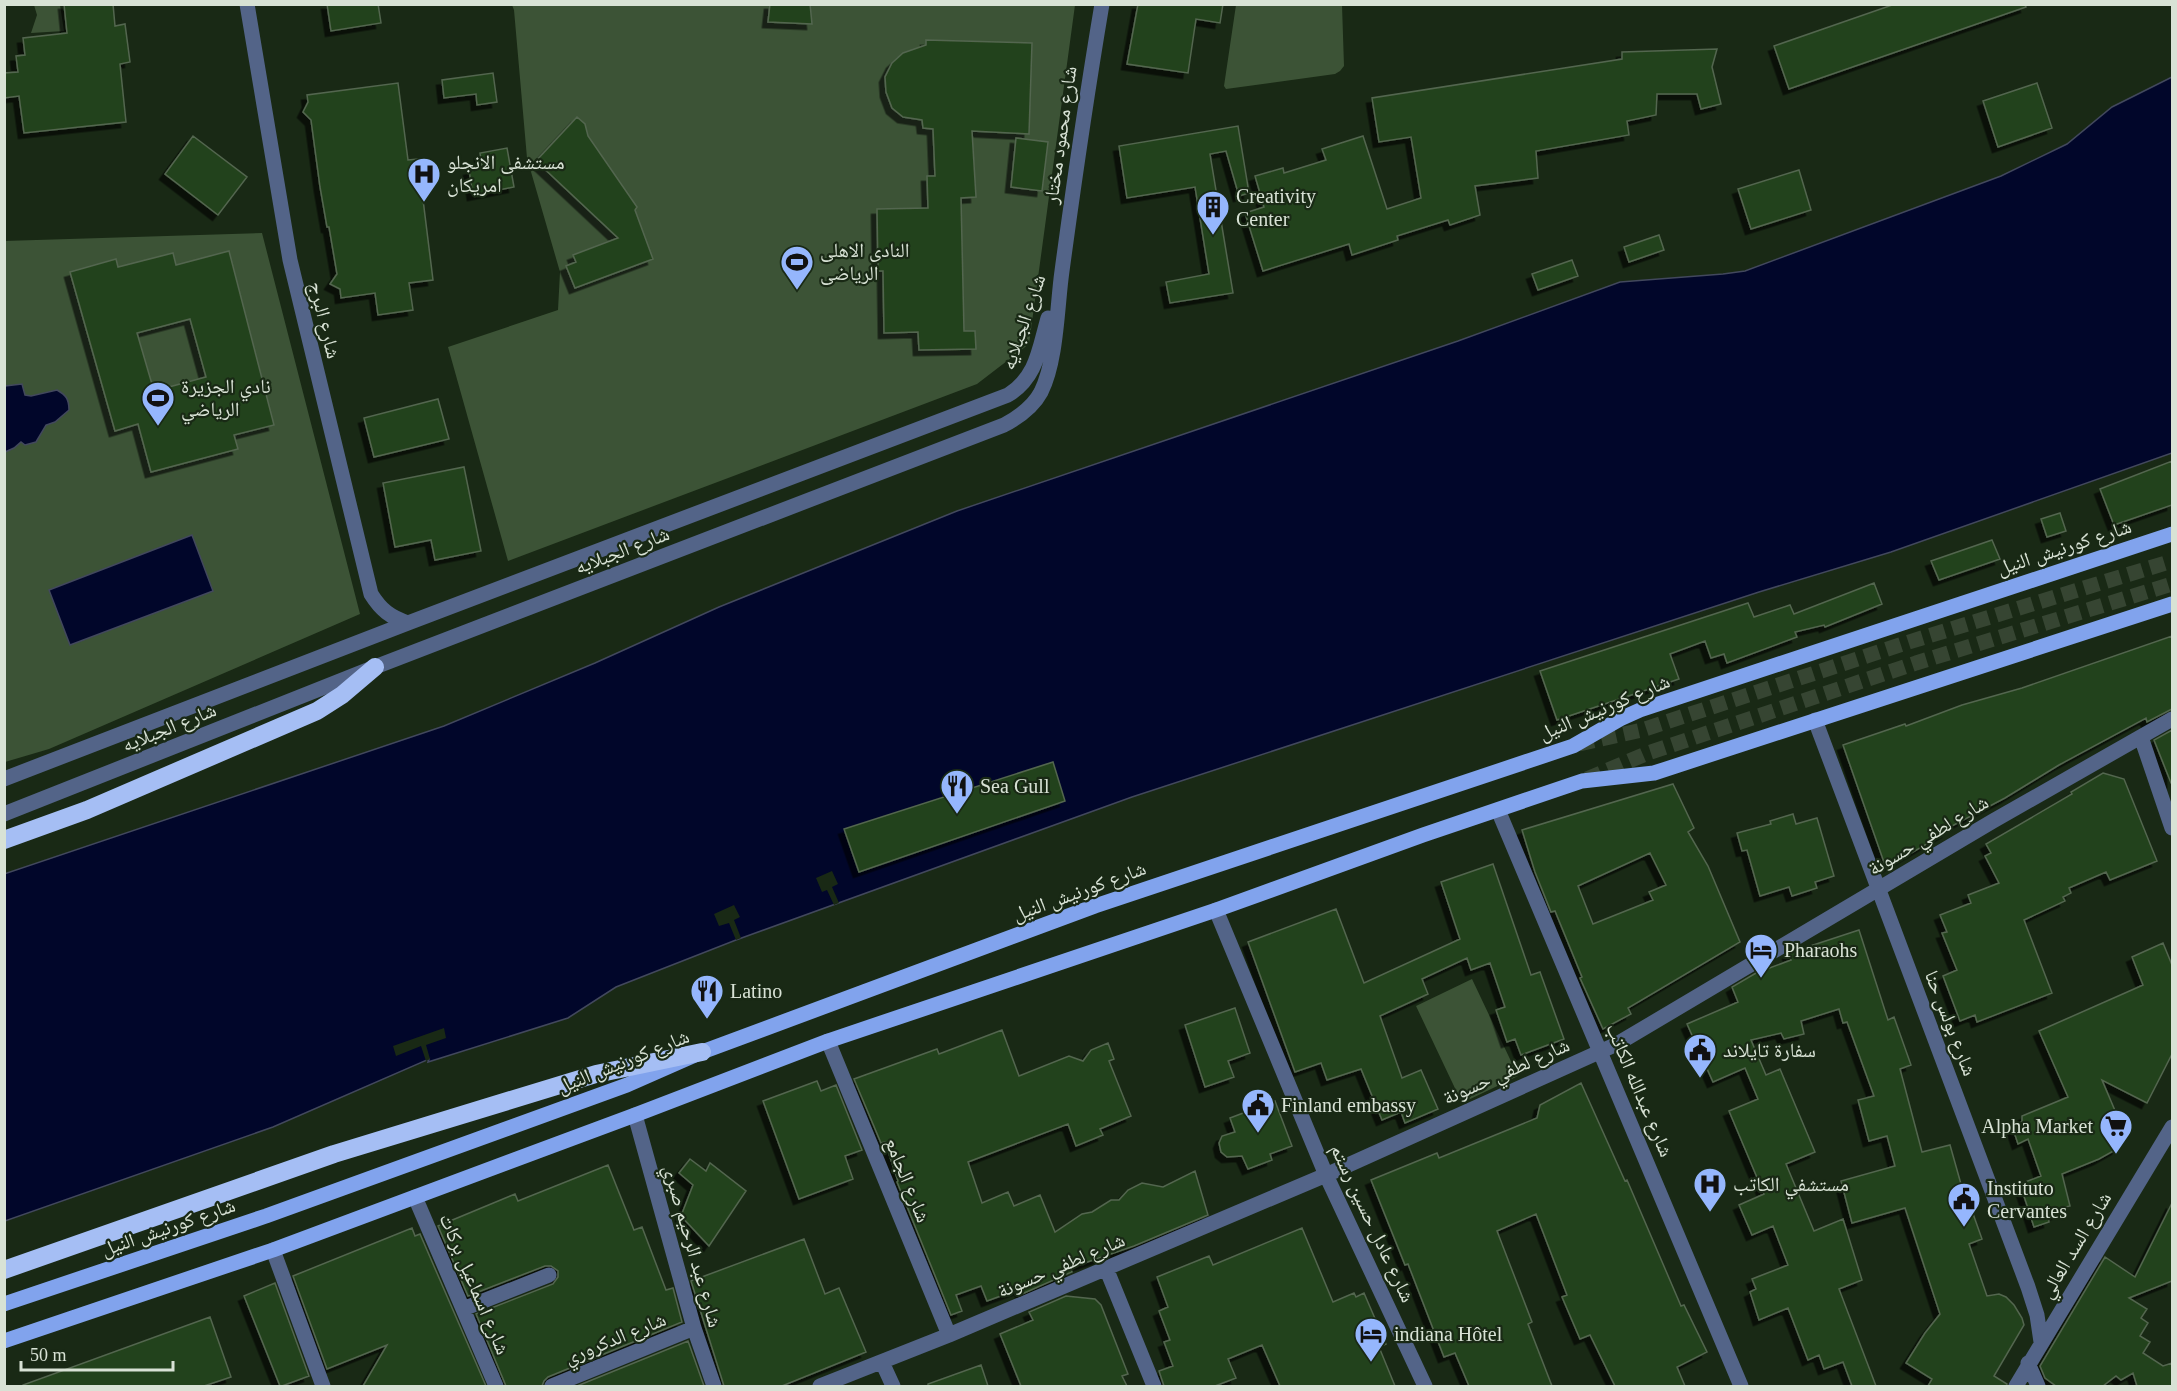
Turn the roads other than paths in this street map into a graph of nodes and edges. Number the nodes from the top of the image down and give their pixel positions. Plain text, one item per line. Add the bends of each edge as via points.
1 (247, 4) edge
2 (1102, 4) edge
3 (1061, 272) junction
4 (2172, 534) edge
5 (2172, 604) edge
6 (408, 623) junction
7 (375, 667) junction
8 (2172, 719) edge
9 (1815, 720) junction
10 (2141, 737) junction
11 (4, 779) edge
12 (1498, 810) junction
13 (4, 814) edge
14 (2172, 828) edge
15 (4, 840) edge
16 (1878, 889) junction
17 (1216, 910) junction
18 (828, 1041) junction
19 (1601, 1051) junction
20 (702, 1052) junction
21 (635, 1116) junction
22 (2172, 1127) edge
23 (1326, 1175) junction
24 (415, 1197) junction
25 (273, 1250) junction
26 (1106, 1268) junction
27 (4, 1270) edge
28 (549, 1275) dead end
29 (4, 1304) edge
30 (463, 1310) junction
31 (694, 1328) junction
32 (949, 1335) junction
33 (4, 1341) edge
34 (2041, 1342) junction
35 (882, 1362) junction
36 (2028, 1364) junction
37 (322, 1386) edge
38 (496, 1386) edge
39 (552, 1386) edge
40 (714, 1386) edge
41 (820, 1386) edge
42 (893, 1386) edge
43 (1154, 1386) edge
44 (1425, 1386) edge
45 (1740, 1386) edge
46 (2016, 1386) edge
47 (2038, 1386) edge

1 - 6 street, شارع البرج via 292,270 371,594 380,608
2 - 3 street, شارع محمود مختار
3 - 6 street, شارع الجبلايه via 1030,376 1008,395
3 - 7 street, شارع الجبلايه via 1049,369 1041,392 1019,417
4 - 20 main road, شارع كورنيش النيل via 1640,710 1574,746 1095,906
5 - 9 main road
6 - 11 street, شارع الجبلايه
7 - 13 street, شارع الجبلايه
7 - 15 highway via 317,711 87,810
8 - 10 street, شارع لطفي حسونة
9 - 12 main road via 1654,773 1582,781
9 - 16 street, شارع بولس حنا
10 - 14 street
10 - 16 street, شارع لطفي حسونة
12 - 17 main road
12 - 19 street, شارع عبدالله الكاتب
16 - 19 street, شارع لطفي حسونة
16 - 34 street, شارع بولس حنا via 2028,1287
17 - 18 main road
17 - 23 street, شارع عادل حسين رستم
18 - 21 main road
18 - 32 street, شارع الجامع
19 - 23 street, شارع لطفي حسونة
19 - 45 street, شارع عبدالله الكاتب
20 - 27 highway via 596,1074 334,1154
20 - 29 main road, شارع كورنيش النيل via 627,1085 266,1216
21 - 24 main road
21 - 31 street, شارع عبد الرحيم صبري
22 - 34 street, شارع السد العالي
23 - 26 street, شارع لطفي حسونة
23 - 44 street, شارع عادل حسين رستم
24 - 25 main road
24 - 30 street, شارع اسماعيل بركات
25 - 33 main road
25 - 37 street
26 - 32 street, شارع لطفي حسونة
26 - 43 street
28 - 30 street
30 - 38 street, شارع اسماعيل بركات
31 - 39 street, شارع الدكروري
31 - 40 street, شارع عبد الرحيم صبري
32 - 35 street, شارع لطفي حسونة
34 - 36 street, شارع السد العالي
35 - 41 street, شارع لطفي حسونة
35 - 42 street
36 - 46 street, شارع السد العالي
36 - 47 street

